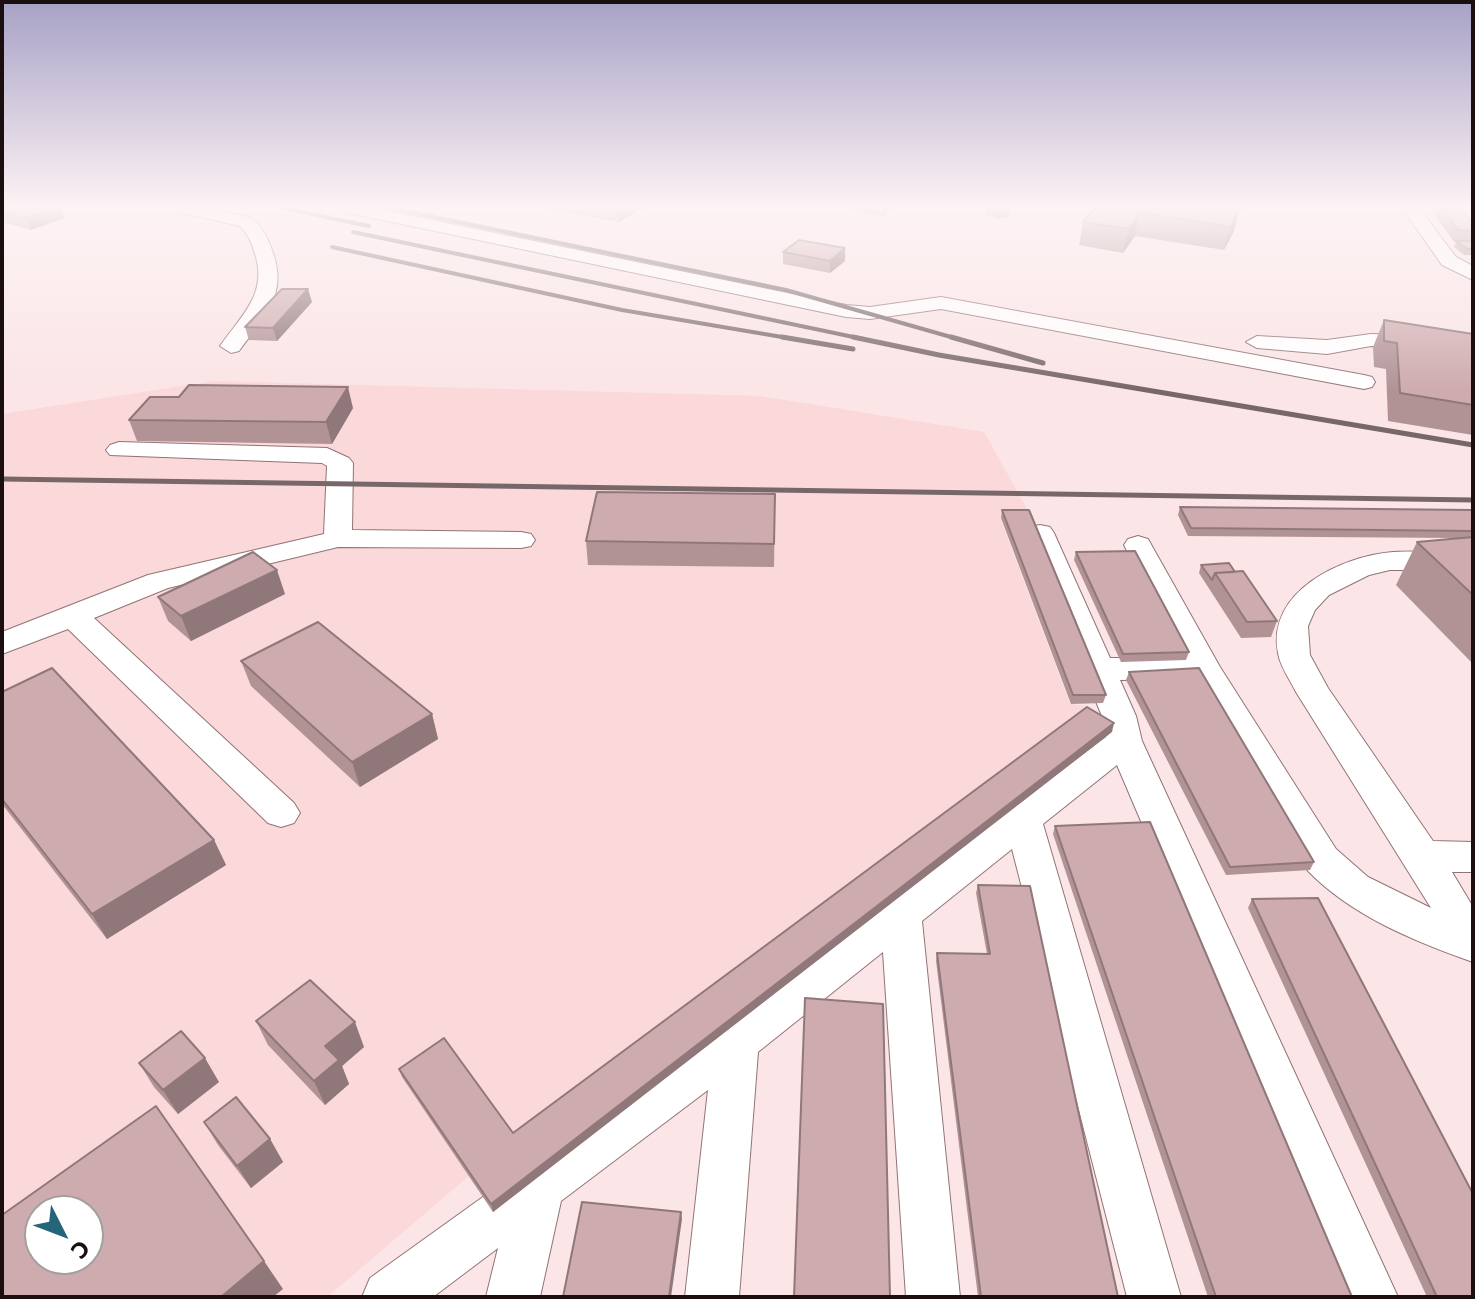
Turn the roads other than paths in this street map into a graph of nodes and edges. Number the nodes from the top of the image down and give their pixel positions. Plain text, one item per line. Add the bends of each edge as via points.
1 (269, 269) edge
2 (642, 269) edge
3 (1074, 306) dead end
4 (1473, 343) edge
5 (231, 346) dead end
6 (1364, 382) dead end
7 (119, 450) dead end
8 (1040, 533) edge
9 (338, 539) junction
10 (521, 540) dead end
11 (1138, 545) dead end
12 (1473, 561) edge
13 (1263, 607) edge
14 (71, 614) junction
15 (2, 644) edge
16 (1294, 655) junction
17 (1204, 668) junction
18 (1099, 669) junction
19 (1124, 741) junction
20 (281, 813) dead end
21 (1023, 819) junction
22 (1422, 856) junction
23 (1473, 857) edge
24 (901, 914) junction
25 (1473, 944) edge
26 (736, 1042) junction
27 (539, 1187) junction
28 (389, 1297) edge
29 (513, 1297) edge
30 (712, 1297) edge
31 (933, 1297) edge
32 (1154, 1297) edge
33 (1371, 1297) edge

1 - 5 street via 270,293
2 - 6 street via 846,311 870,313 941,303
3 - 4 street via 1294,347 1371,340
7 - 9 street via 327,456 340,463
8 - 18 street
9 - 10 street
9 - 14 street via 158,581
11 - 17 street
12 - 16 street via 1390,561 1318,589 1301,606 1292,626
13 - 16 street
14 - 15 street
14 - 20 street
16 - 22 street
17 - 18 street
17 - 25 street via 1338,879
18 - 19 street
19 - 21 street
19 - 33 street
21 - 24 street
21 - 32 street
22 - 23 street
22 - 25 street
24 - 26 street
24 - 31 street
26 - 27 street
26 - 30 street
27 - 28 street
27 - 29 street

